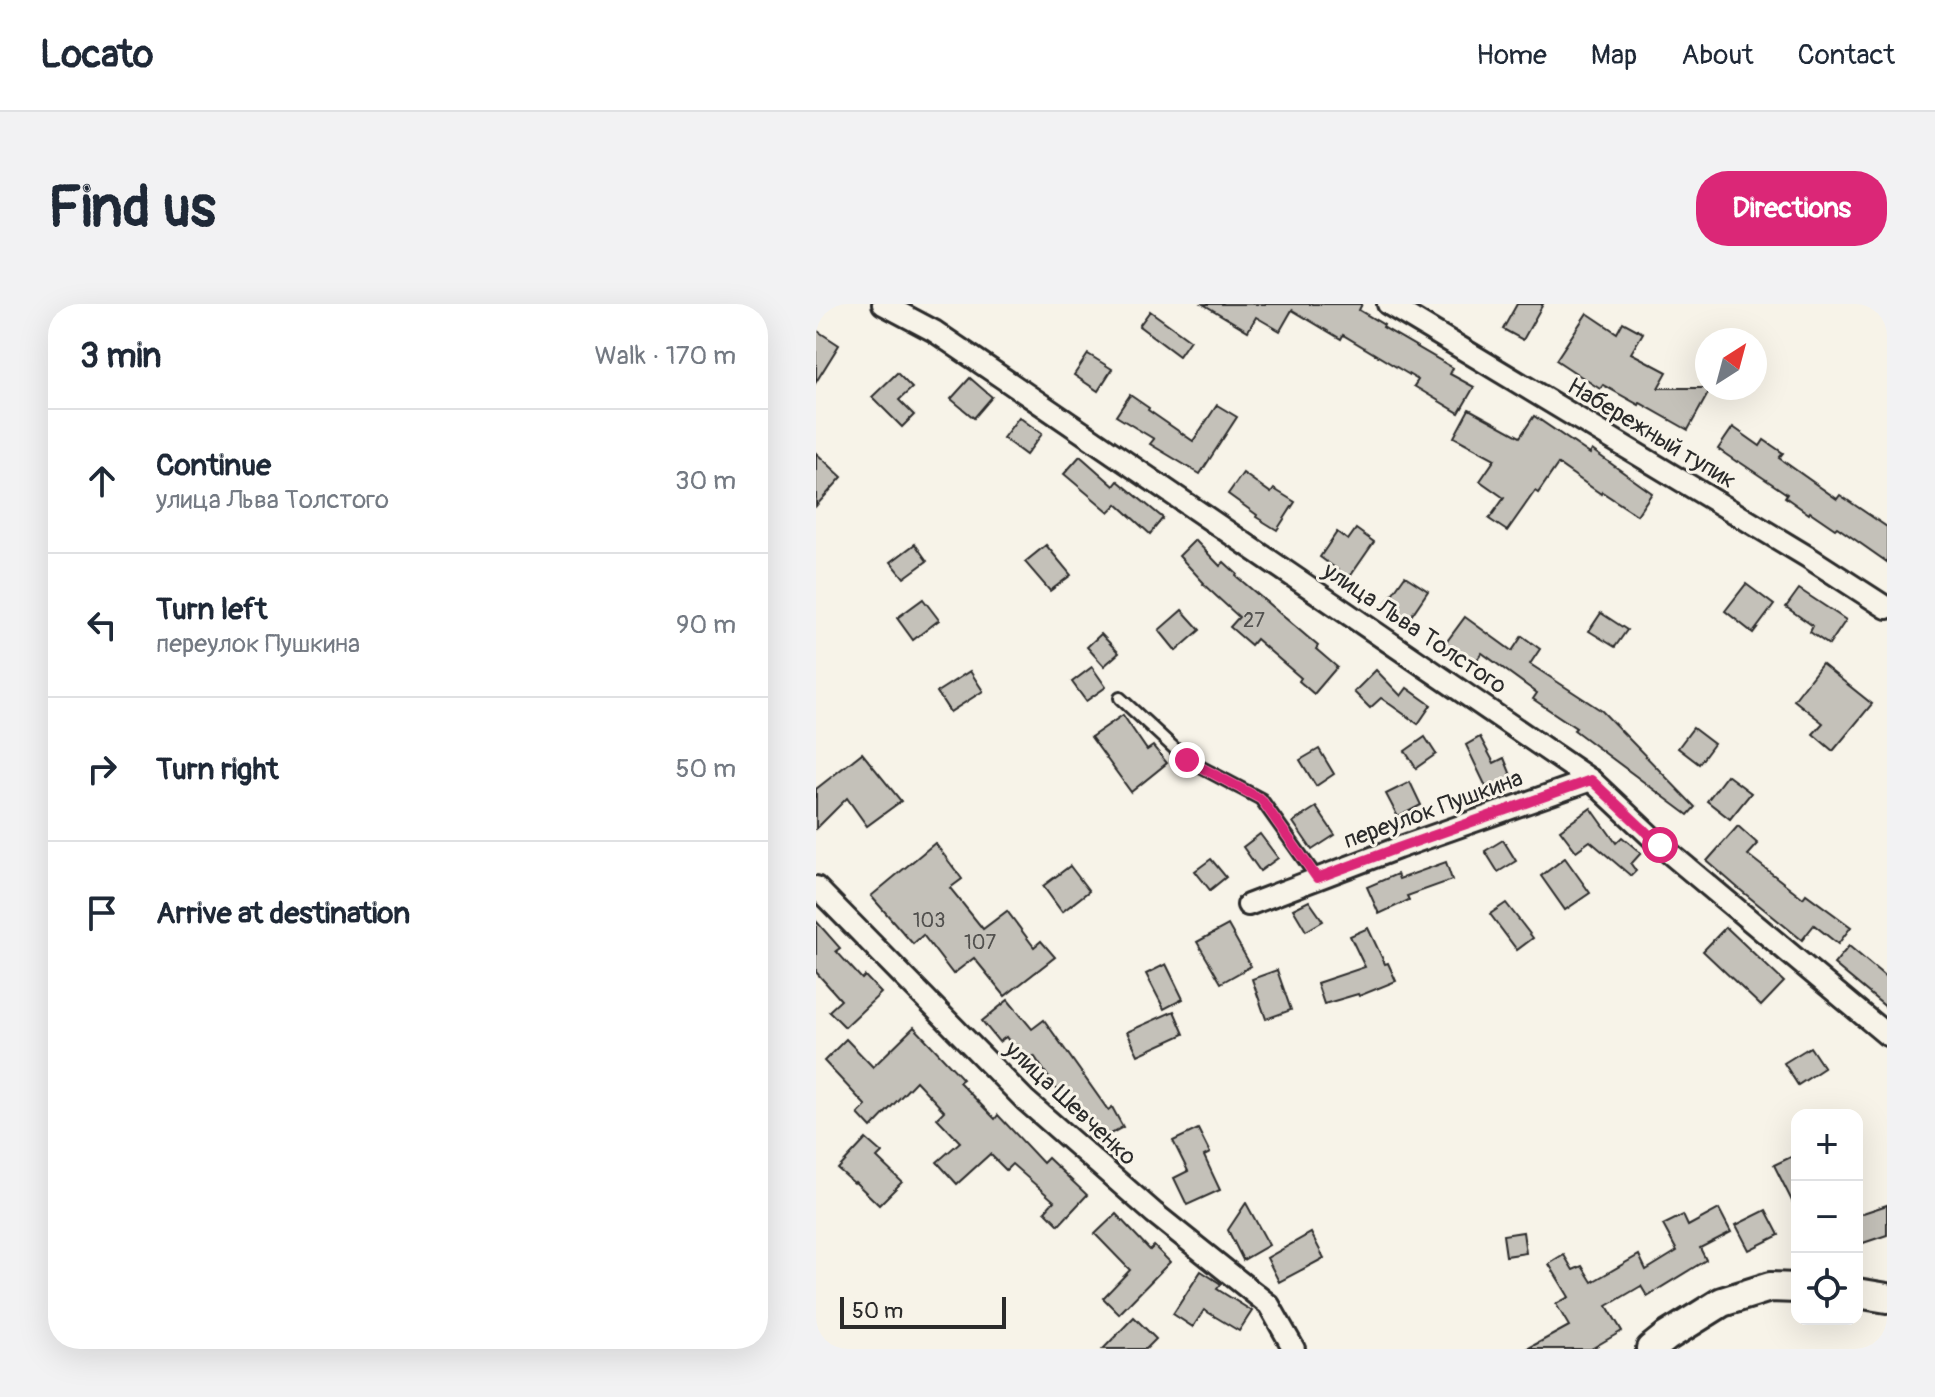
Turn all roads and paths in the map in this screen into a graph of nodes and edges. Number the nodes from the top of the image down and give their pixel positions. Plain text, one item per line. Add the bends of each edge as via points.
1 (883, 304) edge
2 (1388, 304) edge
3 (1887, 608) edge
4 (1120, 698) dead end
5 (1591, 780) junction
6 (1317, 878) junction
7 (816, 887) edge
8 (1248, 905) dead end
9 (1887, 1035) edge
10 (1791, 1288) edge
11 (1863, 1294) edge
12 (1887, 1298) edge
13 (1294, 1349) edge
14 (1651, 1349) edge

1 - 5 street, улица Льва Толстого via 934,331
2 - 3 street, Набережный тупик
4 - 6 lane via 1187,760 1261,799
5 - 6 street, переулок Пушкина
5 - 9 street, улица Льва Толстого via 1660,845
6 - 8 street, переулок Пушкина
7 - 13 street, улица Шевченко via 1025,1100 1269,1305
10 - 14 main road via 1770,1287 1722,1302
11 - 12 main road

